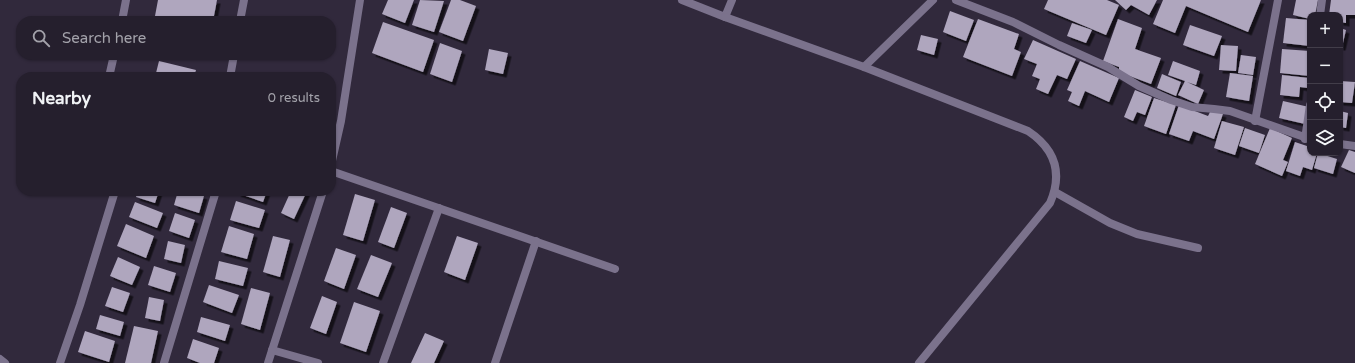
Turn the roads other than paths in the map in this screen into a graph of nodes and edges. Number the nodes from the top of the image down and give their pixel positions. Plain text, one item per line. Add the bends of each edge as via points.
1 (126, 0) edge
2 (244, 0) edge
3 (360, 0) edge
4 (682, 0) edge
5 (732, 0) edge
6 (933, 0) edge
7 (956, 0) edge
8 (1278, 0) edge
9 (1322, 0) edge
10 (1320, 12) edge
11 (123, 16) edge
12 (241, 16) edge
13 (725, 17) junction
14 (113, 60) edge
15 (233, 60) edge
16 (864, 67) junction
17 (110, 72) edge
18 (231, 72) edge
19 (1255, 121) junction
20 (1307, 139) edge
21 (336, 143) edge
22 (1343, 144) edge
23 (1355, 146) edge
24 (336, 173) edge
25 (1055, 192) junction
26 (113, 196) edge
27 (214, 196) edge
28 (321, 196) edge
29 (439, 208) junction
30 (536, 241) junction
31 (1198, 248) dead end
32 (615, 269) dead end
33 (272, 350) junction
34 (0, 359) edge
35 (5, 363) edge
36 (60, 363) edge
37 (164, 363) edge
38 (268, 363) edge
39 (318, 363) edge
40 (384, 363) edge
41 (494, 363) edge
42 (919, 363) edge

1 - 11 street
2 - 12 street
3 - 21 street
4 - 13 street
5 - 13 street
6 - 16 street
7 - 19 street via 1013,22 1171,100 1192,107 1230,112
8 - 19 street
9 - 10 street
13 - 16 street
14 - 17 street
15 - 18 street
16 - 25 street via 1033,134 1052,156 1056,168
19 - 20 street
22 - 23 street
24 - 29 street
25 - 31 street via 1110,223 1137,234
25 - 42 street via 1050,203
26 - 36 street
27 - 37 street
28 - 33 street
29 - 30 street
29 - 40 street
30 - 32 street
30 - 41 street
33 - 38 street
33 - 39 street
34 - 35 street

